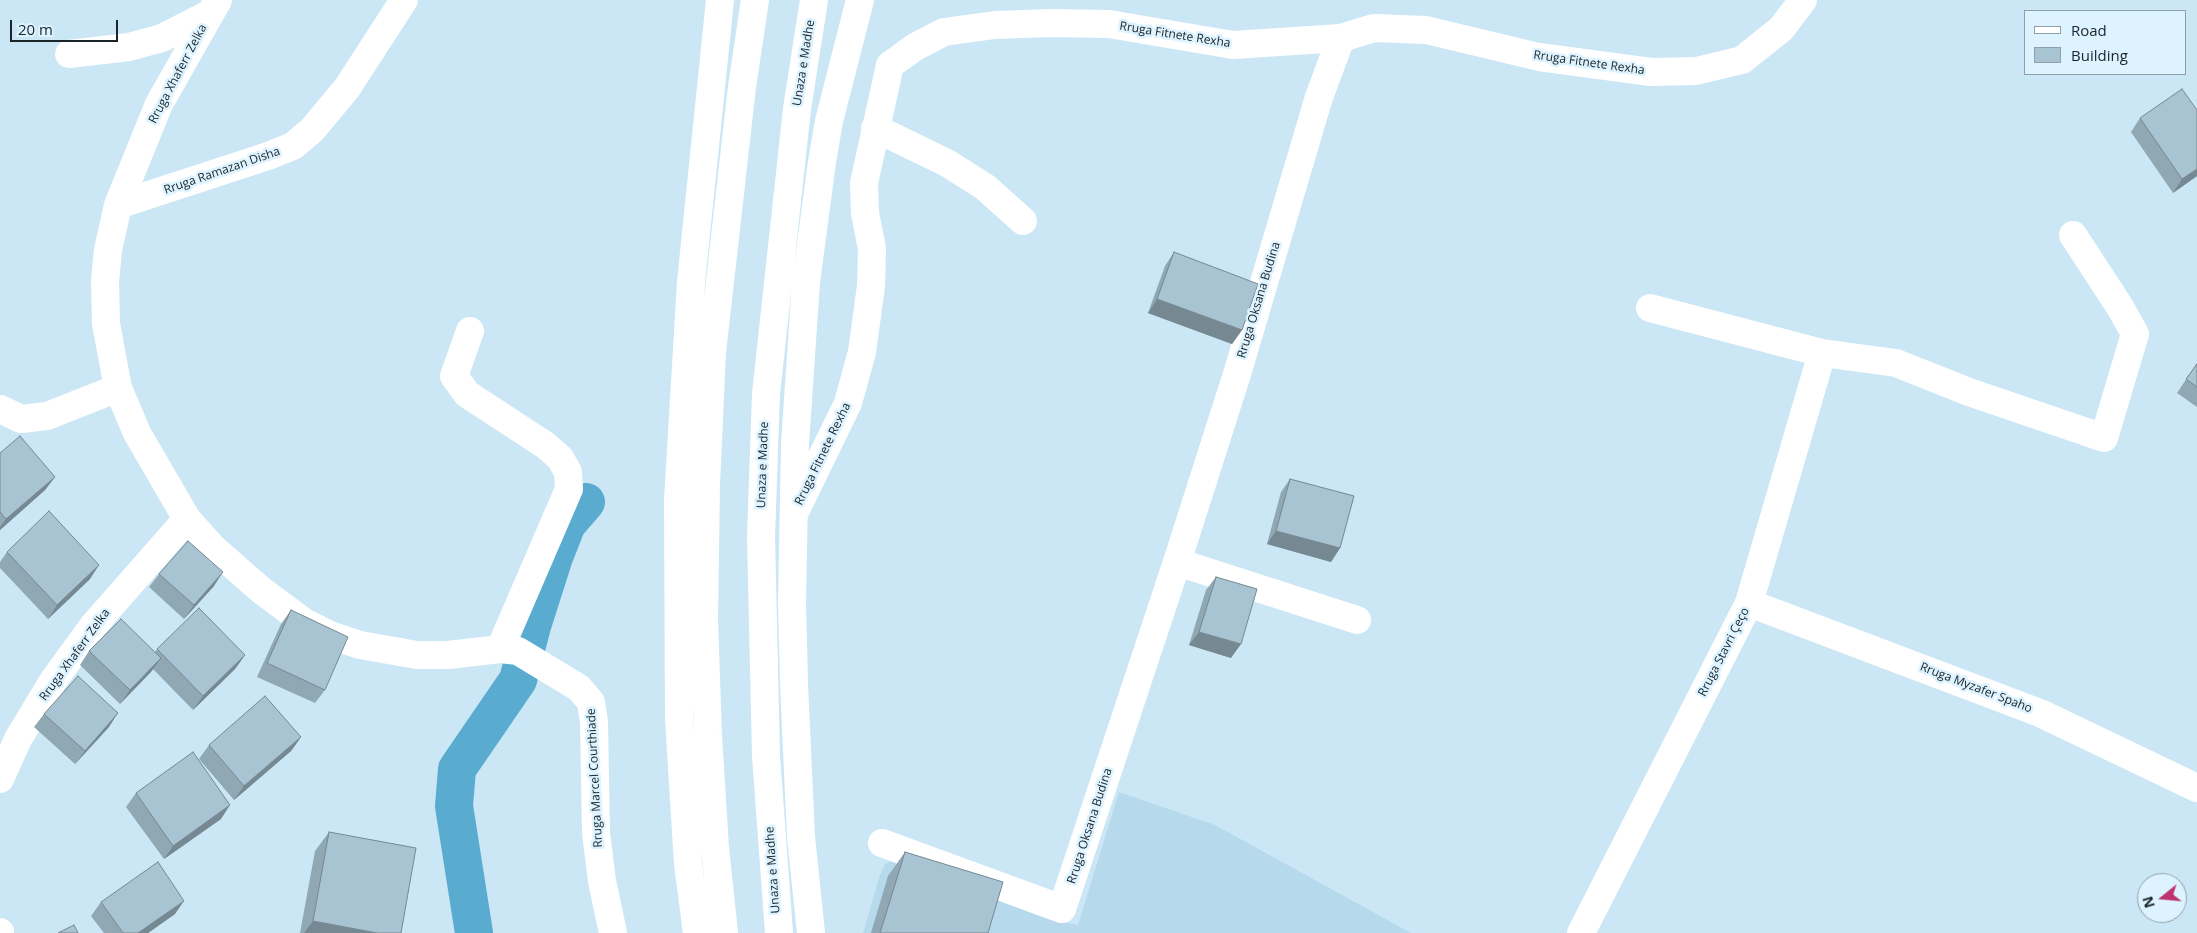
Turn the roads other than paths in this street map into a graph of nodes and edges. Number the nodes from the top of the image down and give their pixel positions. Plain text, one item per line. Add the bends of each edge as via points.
1 (404, 0) edge
2 (720, 0) edge
3 (755, 0) edge
4 (814, 0) edge
5 (860, 0) edge
6 (1803, 0) edge
7 (214, 6) edge
8 (1341, 38) junction
9 (69, 54) dead end
10 (875, 128) junction
11 (118, 205) junction
12 (1023, 221) dead end
13 (2073, 235) dead end
14 (1650, 308) dead end
15 (470, 331) dead end
16 (1822, 353) junction
17 (118, 388) junction
18 (0, 409) edge
19 (794, 514) junction
20 (187, 519) junction
21 (1177, 562) junction
22 (1749, 604) junction
23 (1357, 620) dead end
24 (509, 650) junction
25 (0, 779) edge
26 (2197, 788) edge
27 (882, 843) dead end
28 (613, 933) edge
29 (697, 933) edge
30 (724, 933) edge
31 (779, 933) edge
32 (811, 933) edge
33 (1581, 933) edge

1 - 11 main road, Rruga Ramazan Disha via 347,88 312,130 293,146
2 - 29 main road via 691,282 678,500 679,719 688,864
3 - 30 main road via 712,352 706,485 706,687 715,848
4 - 31 main road, Unaza e Madhe via 796,109 766,394 761,537 765,726
5 - 19 main road via 829,121 806,282 795,434
6 - 8 main road, Rruga Fitnete Rexha via 1781,29 1742,60 1696,71 1652,72 1539,57 1426,30 1374,28
7 - 9 main road via 162,38 129,47
7 - 11 main road, Rruga Xhaferr Zelka via 160,104
8 - 10 main road, Rruga Fitnete Rexha via 1232,45 1109,24 1051,23 995,25 944,32 890,65
8 - 21 main road, Rruga Oksana Budina via 1319,97
10 - 12 main road via 947,163 985,187
10 - 19 main road, Rruga Fitnete Rexha via 864,183 865,213 872,249 871,286 862,352 848,403
11 - 17 main road via 105,282 106,324
13 - 16 main road via 2135,334 2104,438 1969,392 1896,363
14 - 16 main road
15 - 24 main road via 454,376 467,394 545,445 560,458 568,472 569,490
16 - 22 main road, Rruga Stavri Çeço
17 - 18 main road via 47,416 21,419
17 - 20 main road via 137,433
19 - 32 main road via 792,612 797,769
20 - 24 main road via 213,548 261,590 304,622 330,635 360,645 417,655
20 - 25 main road, Rruga Xhaferr Zelka via 93,626 53,681 18,739
21 - 23 main road
21 - 27 main road, Rruga Oksana Budina via 1062,908
22 - 26 main road, Rruga Myzafer Spaho via 2040,713
22 - 33 main road, Rruga Stavri Çeço
24 - 28 main road, Rruga Marcel Courthiade via 549,668 579,688 590,702 594,722 596,833

